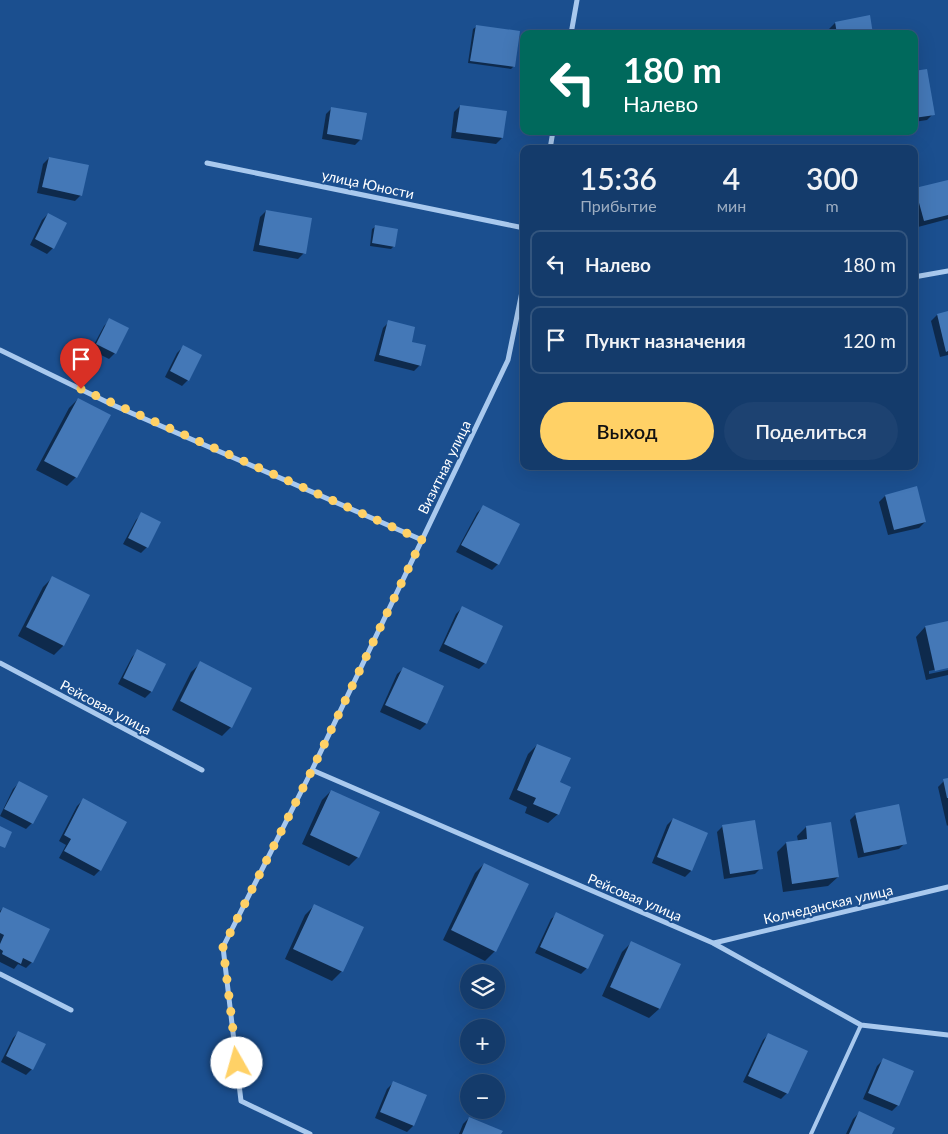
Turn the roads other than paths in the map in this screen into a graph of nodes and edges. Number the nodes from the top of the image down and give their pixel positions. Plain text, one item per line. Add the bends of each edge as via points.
1 (577, 0) edge
2 (572, 30) edge
3 (207, 163) dead end
4 (520, 227) edge
5 (948, 271) edge
6 (918, 276) edge
7 (520, 302) edge
8 (0, 350) edge
9 (422, 540) junction
10 (0, 663) edge
11 (202, 770) dead end
12 (312, 770) junction
13 (948, 887) edge
14 (713, 943) junction
15 (0, 974) edge
16 (71, 1010) dead end
17 (861, 1025) junction
18 (948, 1035) edge
19 (310, 1134) edge
20 (811, 1134) edge

1 - 2 street
3 - 4 street, улица Юности
5 - 6 street
7 - 9 street, Визитная улица via 508,360
8 - 9 street via 113,405
9 - 12 street, Визитная улица
10 - 11 street, Рейсовая улица
12 - 14 street, Рейсовая улица
12 - 19 street, Визитная улица via 223,947 241,1102
13 - 14 street, Колчеданская улица
14 - 17 street, Рейсовая улица
15 - 16 street
17 - 18 street, Рейсовая улица
17 - 20 lane

